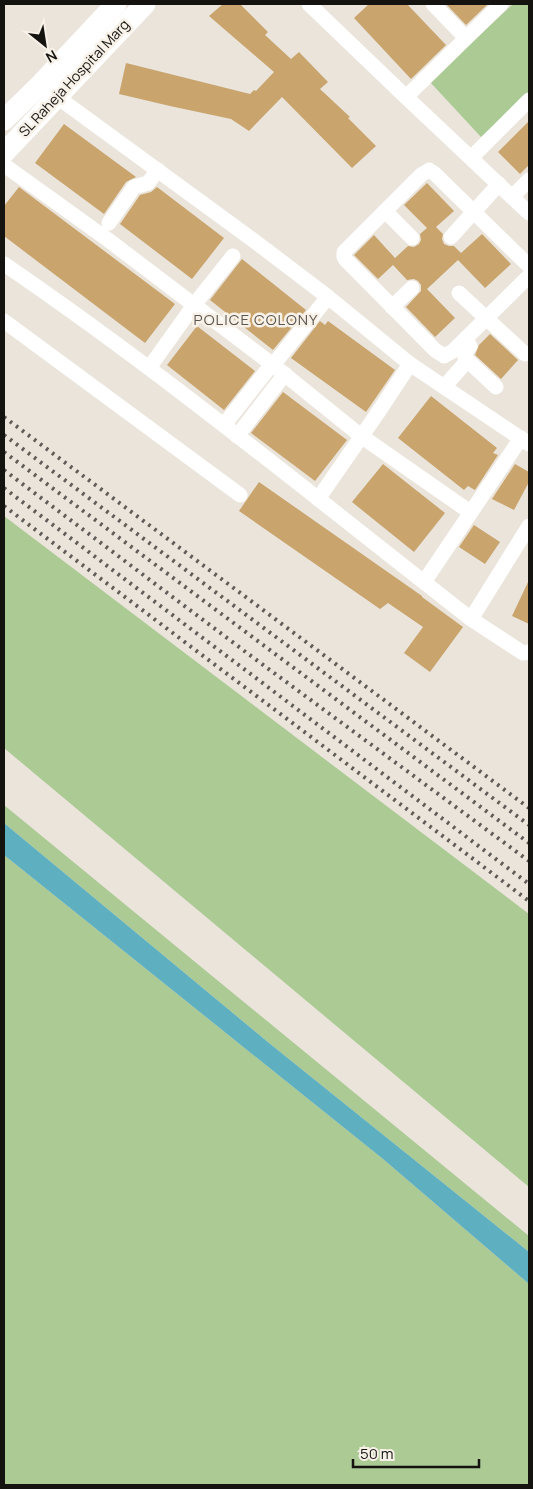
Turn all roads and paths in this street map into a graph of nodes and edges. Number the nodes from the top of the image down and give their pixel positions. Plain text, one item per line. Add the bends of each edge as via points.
1 (116, 4) edge
2 (145, 4) edge
3 (309, 4) edge
4 (433, 4) edge
5 (501, 4) edge
6 (466, 38) junction
7 (40, 84) junction
8 (406, 97) junction
9 (56, 98) junction
10 (529, 100) edge
11 (4, 120) edge
12 (4, 153) edge
13 (471, 158) junction
14 (4, 165) edge
15 (158, 170) junction
16 (529, 180) edge
17 (499, 184) junction
18 (513, 196) junction
19 (385, 211) junction
20 (474, 212) junction
21 (529, 213) edge
22 (109, 223) dead end
23 (451, 237) dead end
24 (412, 238) dead end
25 (233, 256) dead end
26 (4, 264) edge
27 (529, 266) edge
28 (529, 276) edge
29 (412, 288) dead end
30 (459, 293) dead end
31 (328, 298) junction
32 (194, 304) junction
33 (392, 307) junction
34 (485, 318) junction
35 (4, 321) edge
36 (464, 339) junction
37 (525, 354) dead end
38 (468, 361) junction
39 (410, 364) junction
40 (276, 367) junction
41 (149, 368) junction
42 (444, 387) junction
43 (496, 387) dead end
44 (224, 425) junction
45 (237, 436) junction
46 (361, 436) junction
47 (525, 441) edge
48 (240, 495) dead end
49 (318, 499) junction
50 (470, 512) junction
51 (529, 526) edge
52 (424, 582) junction
53 (471, 619) junction
54 (529, 652) edge

1 - 7 main road, SL Raheja Hospital Marg
2 - 9 main road, SL Raheja Hospital Marg
3 - 8 street
4 - 6 street
5 - 6 street
6 - 8 street
7 - 9 street
7 - 11 main road, SL Raheja Hospital Marg
8 - 13 street
9 - 12 main road, SL Raheja Hospital Marg
9 - 15 street
10 - 13 street
13 - 17 street
14 - 32 street
15 - 22 street via 148,183 134,188
15 - 31 street
16 - 18 street
17 - 18 street
17 - 20 street
18 - 21 street
19 - 20 street via 429,170
19 - 24 street
19 - 33 street via 344,254 346,260
20 - 23 street
20 - 27 street
25 - 32 street
26 - 41 street
28 - 34 street
29 - 33 street
30 - 34 street
31 - 39 street
31 - 40 street
32 - 40 street
32 - 41 street
33 - 36 street via 444,356
34 - 36 street
34 - 37 street
35 - 48 street
36 - 38 street via 470,346 464,355
38 - 42 street
38 - 43 street
39 - 42 street
39 - 46 street
40 - 44 street
40 - 45 street
40 - 46 street
41 - 44 street
42 - 47 street
44 - 45 street
45 - 49 street
46 - 49 street
46 - 50 street
47 - 50 street
49 - 52 street
50 - 52 street
51 - 53 street
52 - 53 street
53 - 54 street via 522,653

